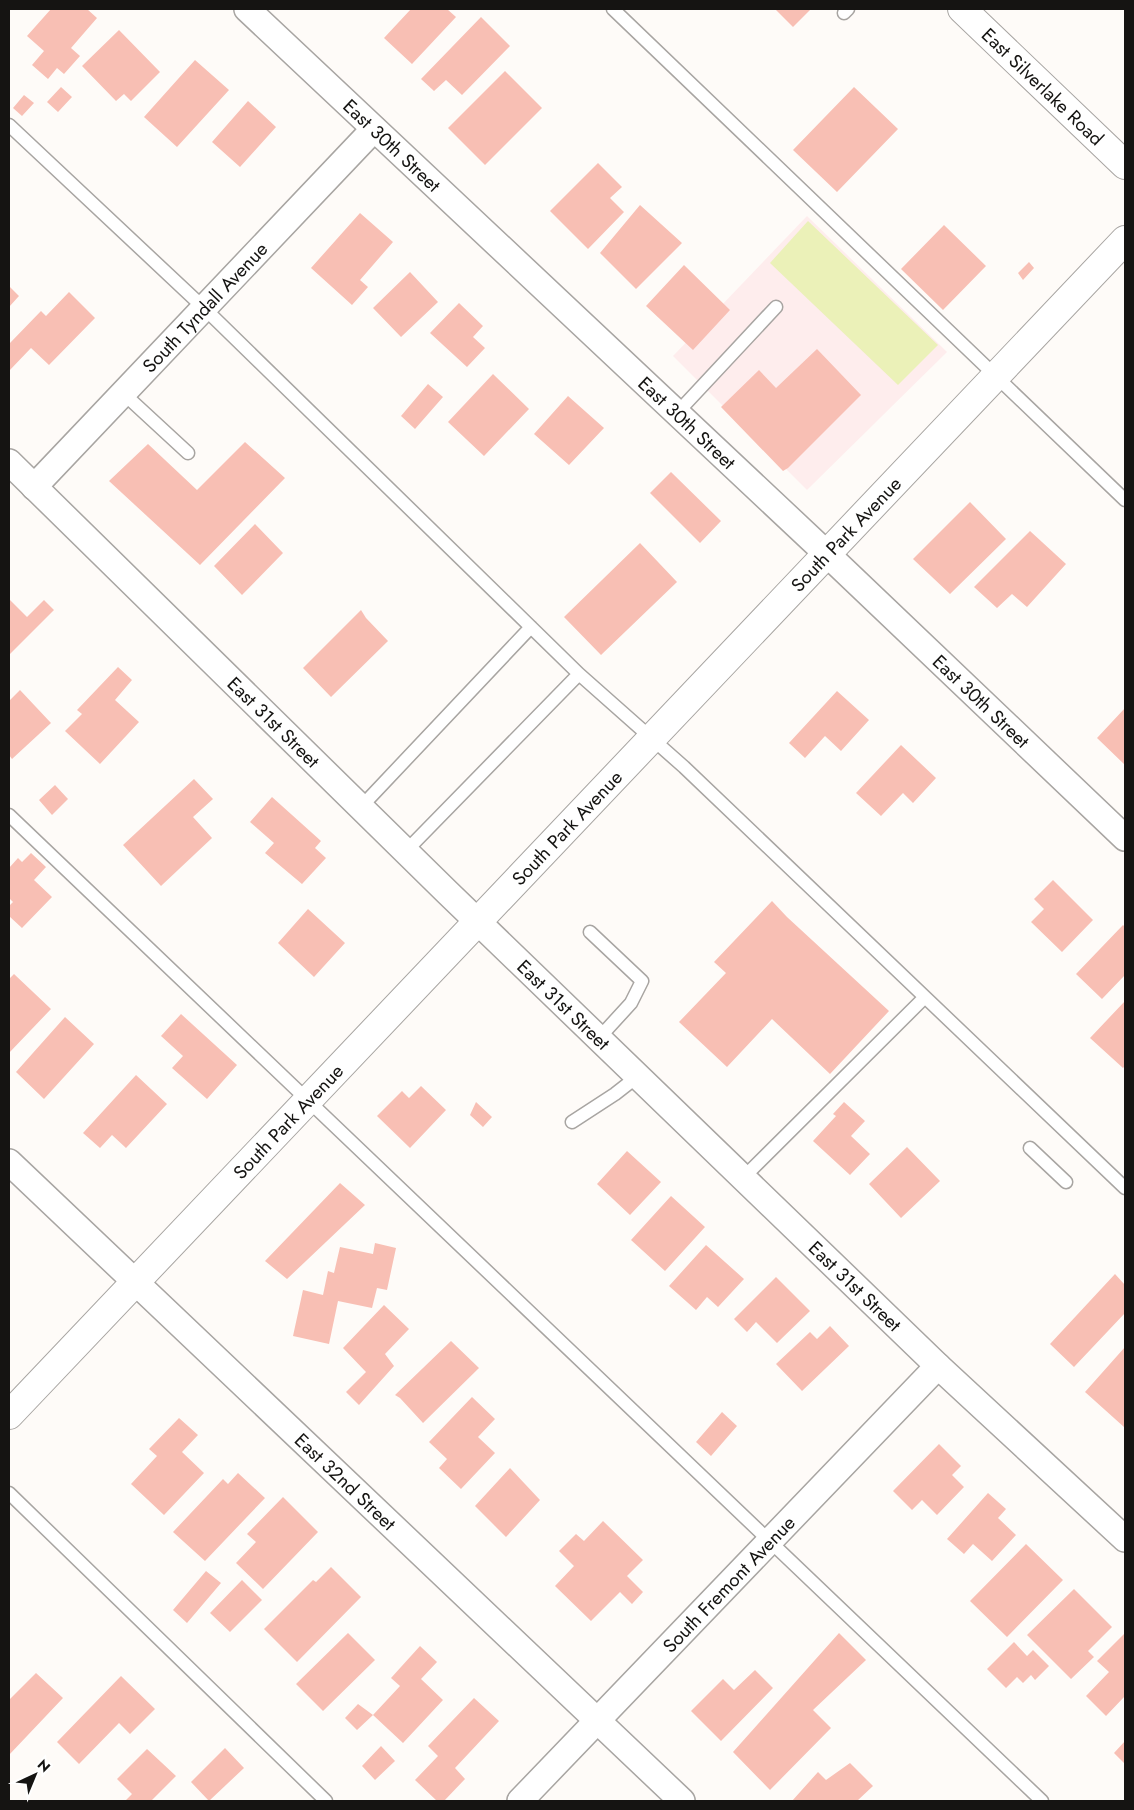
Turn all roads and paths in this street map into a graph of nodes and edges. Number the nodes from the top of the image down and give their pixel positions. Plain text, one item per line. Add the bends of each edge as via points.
1 (247, 9) edge
2 (613, 9) edge
3 (962, 9) edge
4 (9, 125) edge
5 (374, 129) junction
6 (1125, 166) edge
7 (1125, 240) edge
8 (776, 307) dead end
9 (204, 308) junction
10 (996, 377) junction
11 (123, 393) junction
12 (677, 413) junction
13 (188, 453) dead end
14 (9, 462) edge
15 (34, 487) junction
16 (1125, 500) edge
17 (827, 554) junction
18 (531, 627) junction
19 (579, 674) junction
20 (651, 739) junction
21 (361, 807) junction
22 (9, 815) edge
23 (1125, 838) edge
24 (406, 851) junction
25 (478, 921) junction
26 (590, 932) dead end
27 (926, 997) junction
28 (599, 1038) junction
29 (638, 1076) junction
30 (308, 1100) junction
31 (572, 1122) dead end
32 (1030, 1148) dead end
33 (9, 1162) edge
34 (743, 1178) junction
35 (1066, 1182) dead end
36 (1125, 1188) edge
37 (135, 1283) junction
38 (938, 1366) junction
39 (9, 1415) edge
40 (9, 1493) edge
41 (1125, 1539) edge
42 (770, 1541) junction
43 (597, 1721) junction
44 (326, 1801) edge
45 (520, 1801) edge
46 (682, 1801) edge
47 (1042, 1801) edge

1 - 5 street, East 30th Street
2 - 10 lane
3 - 6 main road, East Silverlake Road
4 - 9 lane
5 - 9 street, South Tyndall Avenue
5 - 12 street, East 30th Street
7 - 10 main road, South Park Avenue
8 - 12 lane
9 - 11 street, South Tyndall Avenue
9 - 18 lane
10 - 16 lane
10 - 17 main road, South Park Avenue
11 - 13 lane
11 - 15 street, South Tyndall Avenue
12 - 17 street, East 30th Street
14 - 15 street, East 31st Street
15 - 21 street, East 31st Street
17 - 20 main road, South Park Avenue
17 - 23 street, East 30th Street
18 - 19 lane
18 - 21 lane
19 - 20 lane
19 - 24 lane
20 - 25 main road, South Park Avenue
20 - 27 lane
21 - 24 street, East 31st Street
22 - 30 lane
24 - 25 street, East 31st Street
25 - 28 street, East 31st Street
25 - 30 main road, South Park Avenue
26 - 28 lane via 642,981 631,1003
27 - 34 lane
27 - 36 lane
28 - 29 street, East 31st Street
29 - 31 lane
29 - 34 street, East 31st Street
30 - 37 main road, South Park Avenue
30 - 42 lane
32 - 35 lane
33 - 37 street, East 32nd Street
34 - 38 street, East 31st Street
37 - 39 main road, South Park Avenue
37 - 43 street, East 32nd Street
38 - 41 street, East 31st Street
38 - 42 street, South Fremont Avenue
40 - 44 lane
42 - 43 street, South Fremont Avenue
42 - 47 lane
43 - 45 street, South Fremont Avenue
43 - 46 street, East 32nd Street

